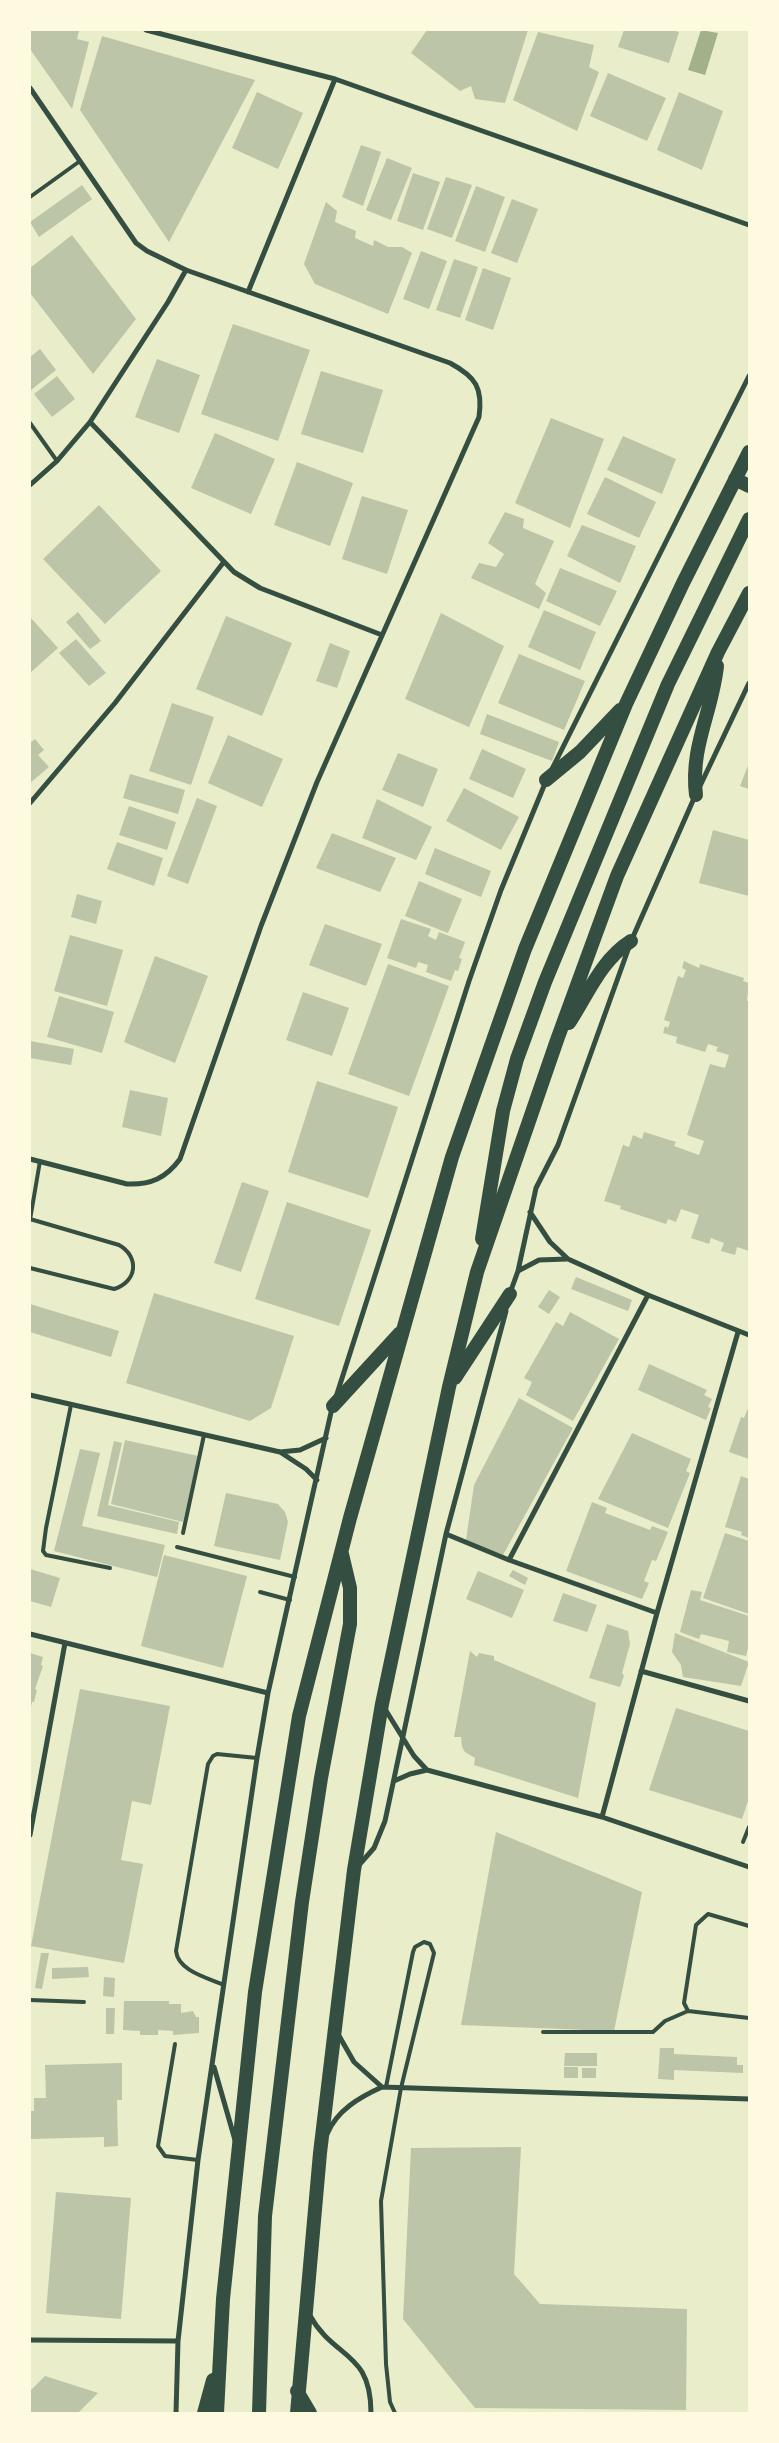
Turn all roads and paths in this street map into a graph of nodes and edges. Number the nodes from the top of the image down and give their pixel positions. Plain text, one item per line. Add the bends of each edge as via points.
1 (146, 30) edge
2 (335, 79) junction
3 (30, 88) edge
4 (80, 161) junction
5 (30, 197) edge
6 (749, 225) edge
7 (186, 270) junction
8 (248, 292) junction
9 (749, 376) edge
10 (90, 422) junction
11 (30, 423) edge
12 (749, 452) edge
13 (57, 461) junction
14 (735, 480) junction
15 (30, 485) edge
16 (749, 486) edge
17 (749, 519) edge
18 (223, 562) junction
19 (749, 593) edge
20 (382, 635) junction
21 (718, 652) junction
22 (749, 683) edge
23 (626, 704) junction
24 (546, 780) junction
25 (696, 795) junction
26 (30, 803) edge
27 (631, 941) junction
28 (557, 1040) junction
29 (30, 1159) edge
30 (40, 1161) junction
31 (530, 1212) junction
32 (30, 1220) edge
33 (568, 1259) junction
34 (30, 1268) edge
35 (518, 1270) junction
36 (477, 1272) junction
37 (510, 1294) junction
38 (648, 1295) junction
39 (402, 1330) junction
40 (738, 1332) junction
41 (749, 1335) edge
42 (449, 1387) junction
43 (30, 1395) edge
44 (71, 1404) junction
45 (333, 1406) junction
46 (204, 1435) junction
47 (326, 1438) junction
48 (280, 1452) junction
49 (317, 1480) junction
50 (183, 1532) dead end
51 (446, 1534) junction
52 (177, 1547) dead end
53 (342, 1554) junction
54 (509, 1560) junction
55 (110, 1568) dead end
56 (295, 1578) junction
57 (260, 1592) dead end
58 (290, 1600) junction
59 (657, 1613) junction
60 (30, 1634) edge
61 (65, 1642) junction
62 (641, 1671) junction
63 (268, 1693) junction
64 (749, 1700) edge
65 (382, 1704) junction
66 (402, 1737) junction
67 (257, 1758) junction
68 (427, 1770) junction
69 (394, 1781) junction
70 (602, 1817) junction
71 (749, 1827) edge
72 (30, 1835) edge
73 (743, 1842) dead end
74 (749, 1867) edge
75 (354, 1870) junction
76 (749, 1926) edge
77 (224, 1985) junction
78 (30, 2000) edge
79 (84, 2002) dead end
80 (688, 2011) junction
81 (749, 2018) edge
82 (336, 2028) junction
83 (544, 2032) dead end
84 (175, 2044) dead end
85 (213, 2064) junction
86 (384, 2087) junction
87 (400, 2088) junction
88 (749, 2099) edge
89 (237, 2148) junction
90 (320, 2153) junction
91 (198, 2160) junction
92 (305, 2306) junction
93 (30, 2340) edge
94 (178, 2341) junction
95 (219, 2357) junction
96 (298, 2391) junction
97 (176, 2413) edge
98 (204, 2413) edge
99 (217, 2413) edge
100 (258, 2413) edge
101 (297, 2413) edge
102 (310, 2413) edge
103 (371, 2413) edge
104 (395, 2413) edge

1 - 2 street
2 - 6 street
2 - 8 street
3 - 4 street
4 - 5 lane
4 - 7 street via 136,243
7 - 8 street
7 - 10 street
8 - 20 street via 450,363 471,377 479,389 479,417
9 - 24 street
10 - 13 street
10 - 18 street
11 - 13 lane
12 - 14 highway
13 - 15 street
14 - 16 highway
14 - 23 highway
17 - 36 highway via 668,684 580,893 529,1025 503,1111
18 - 20 street via 260,588
18 - 26 street via 115,703
19 - 21 highway
20 - 30 street via 279,878 180,1159 163,1177 140,1184 127,1184
21 - 25 highway via 713,692 695,755
21 - 28 highway via 617,876
22 - 25 street
23 - 24 highway via 580,752
23 - 39 highway via 525,949 452,1157
24 - 45 street via 501,890 469,982
25 - 27 street
27 - 28 highway via 603,966
27 - 31 street via 558,1145 536,1188
28 - 36 highway
29 - 30 street
30 - 32 lane
31 - 33 street via 550,1242
31 - 35 street
32 - 34 lane via 119,1244 130,1253 134,1265 131,1279 114,1289
33 - 35 street via 539,1260
33 - 38 street
35 - 37 street
36 - 42 highway
37 - 42 highway
37 - 51 street
38 - 40 street
38 - 54 street
39 - 45 highway
39 - 53 highway
40 - 41 street
40 - 59 street
42 - 65 highway
43 - 44 street
44 - 46 street
44 - 55 lane via 43,1551 46,1555
45 - 47 street
46 - 48 street
46 - 50 lane
47 - 48 street via 300,1450
47 - 49 street
48 - 49 street
49 - 56 street
51 - 54 street
51 - 66 street
52 - 56 lane
53 - 89 highway via 299,1716 255,1992
53 - 100 highway via 350,1588 350,1624 302,1902 265,2216
54 - 59 street
56 - 58 street
57 - 58 lane
58 - 63 street
59 - 62 street
60 - 61 street
61 - 63 street
61 - 72 street
62 - 64 street
62 - 70 street
63 - 67 street
65 - 66 street
65 - 75 highway
66 - 68 street
66 - 69 street
67 - 77 street
67 - 77 lane via 217,1754 208,1764 176,1951 183,1965
68 - 69 street
68 - 70 street
69 - 75 street via 380,1835 374,1848
70 - 74 street
71 - 73 lane
75 - 82 highway
76 - 80 lane via 708,1914 696,1925 684,2003
77 - 85 street
78 - 79 lane
80 - 81 lane
80 - 83 lane via 665,2021 652,2032
82 - 86 street via 354,2062
82 - 90 highway
84 - 91 lane via 158,2146 165,2156
85 - 89 street
85 - 91 street
86 - 87 street
86 - 87 lane via 413,1952 424,1942 430,1944 434,1953
86 - 90 street via 361,2097 342,2112 328,2131
87 - 88 street
87 - 104 lane via 380,2214 386,2364 390,2402
89 - 95 highway
90 - 92 highway
91 - 94 street
92 - 96 highway
92 - 103 street via 323,2334 363,2371 370,2391
93 - 94 street
94 - 97 street
95 - 98 highway
95 - 99 highway
96 - 101 highway
96 - 102 highway

